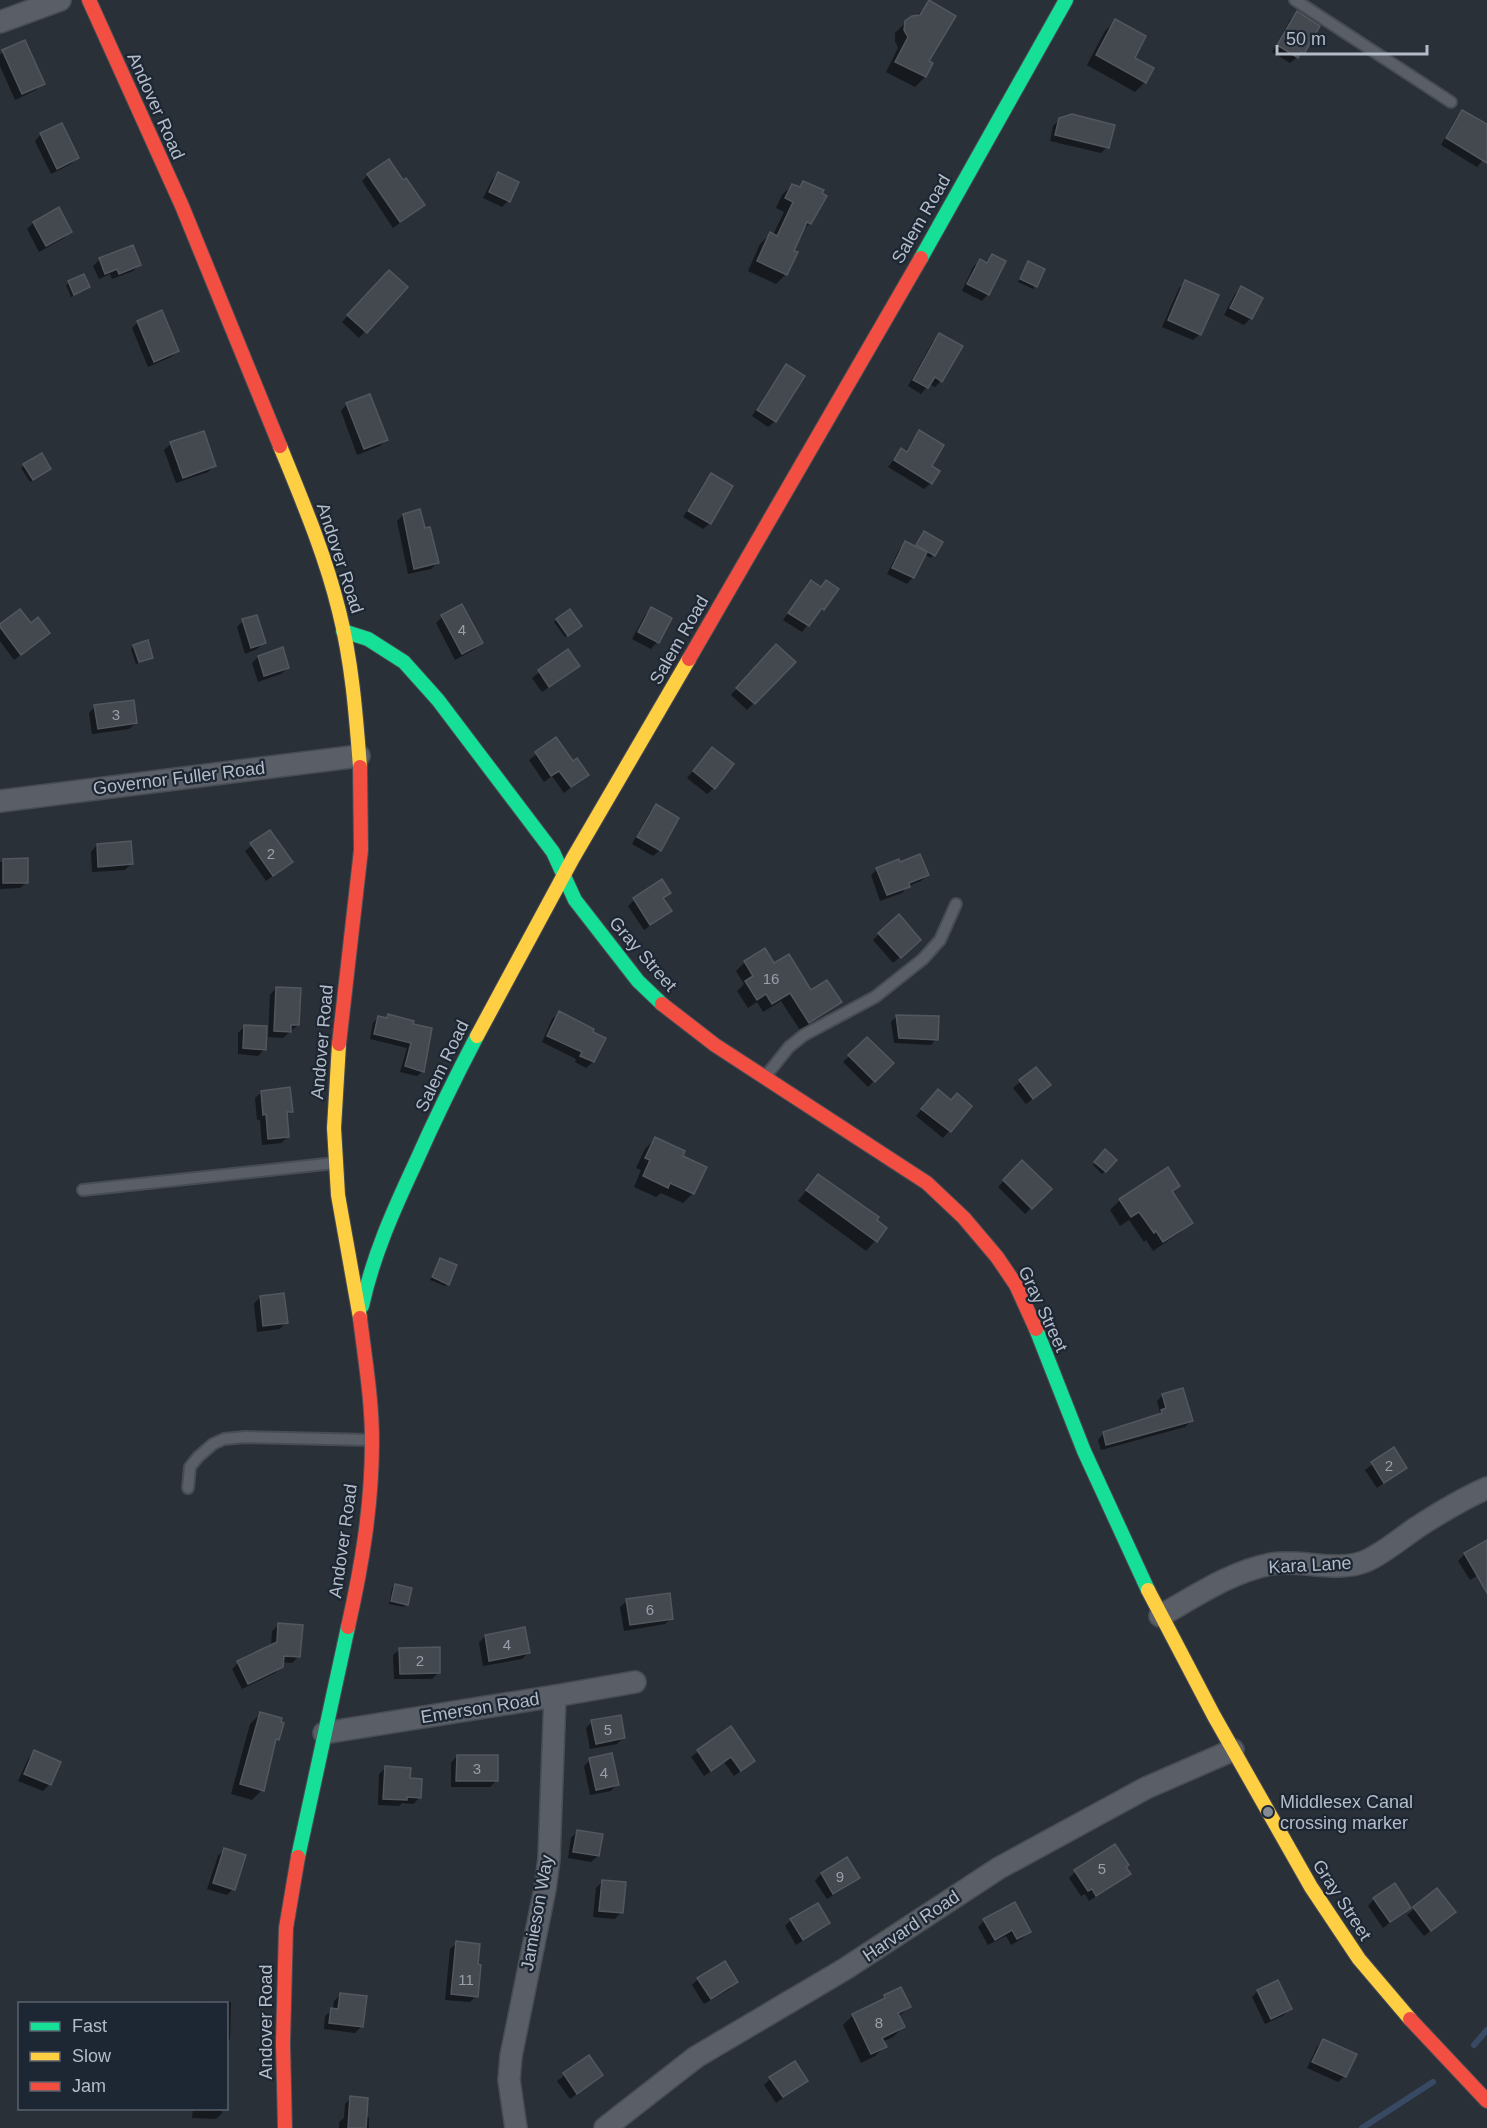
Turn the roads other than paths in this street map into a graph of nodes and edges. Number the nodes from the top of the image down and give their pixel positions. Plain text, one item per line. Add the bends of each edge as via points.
1 (60, 0) edge
2 (89, 0) edge
3 (1066, 0) edge
4 (1295, 0) edge
5 (0, 22) edge
6 (1451, 102) dead end
7 (344, 630) junction
8 (359, 756) junction
9 (0, 801) edge
10 (563, 874) junction
11 (956, 904) dead end
12 (765, 1078) junction
13 (335, 1163) junction
14 (83, 1190) dead end
15 (360, 1315) junction
16 (372, 1440) junction
17 (188, 1488) dead end
18 (1487, 1488) edge
19 (1160, 1616) junction
20 (635, 1682) dead end
21 (555, 1696) junction
22 (324, 1732) junction
23 (1233, 1750) junction
24 (1487, 2102) edge
25 (285, 2128) edge
26 (516, 2128) edge
27 (605, 2128) edge

1 - 5 street
2 - 7 main road, Andover Road via 182,206 286,457 329,574
3 - 10 main road, Salem Road
4 - 6 lane
7 - 8 main road, Andover Road
7 - 10 main road, Gray Street via 368,639 404,662 438,700 553,852
8 - 9 street, Governor Fuller Road
8 - 13 main road, Andover Road via 361,850 336,1068
10 - 12 main road, Gray Street via 575,900 638,981 686,1025
10 - 15 main road, Salem Road via 384,1220
11 - 12 lane via 940,940 923,959 875,997 804,1035 789,1047
12 - 19 main road, Gray Street via 927,1183 954,1206 998,1258 1029,1312 1068,1413
13 - 14 lane
13 - 15 main road, Andover Road via 349,1227
15 - 16 main road, Andover Road
16 - 17 lane via 224,1439 213,1444 190,1467
16 - 22 main road, Andover Road via 363,1559
18 - 19 street, Kara Lane via 1438,1514 1365,1562 1335,1566 1272,1564 1232,1575
19 - 23 main road, Gray Street
20 - 21 street, Emerson Road
21 - 22 street, Emerson Road
21 - 26 street, Jamieson Way via 549,1858 511,2056 509,2080
22 - 25 main road, Andover Road via 286,1928
23 - 24 main road, Gray Street via 1344,1939 1398,2006
23 - 27 street, Harvard Road via 1146,1788 991,1873 845,1969 696,2057

